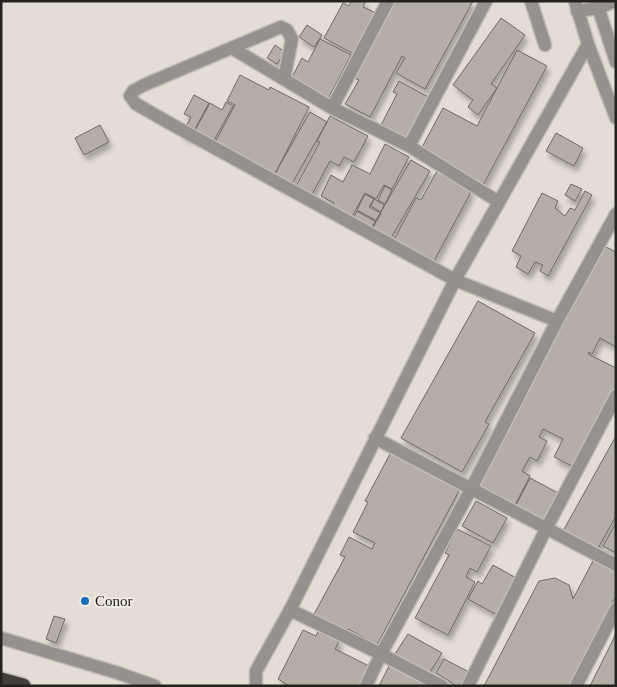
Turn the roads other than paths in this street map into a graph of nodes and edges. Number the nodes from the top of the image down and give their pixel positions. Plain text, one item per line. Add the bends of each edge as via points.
1 (388, 1) edge
2 (486, 1) edge
3 (615, 1) edge
4 (535, 2) edge
5 (598, 4) edge
6 (576, 6) edge
7 (588, 44) junction
8 (545, 46) dead end
9 (232, 48) junction
10 (616, 62) edge
11 (284, 79) junction
12 (613, 98) edge
13 (332, 108) junction
14 (616, 118) edge
15 (409, 146) junction
16 (499, 202) junction
17 (616, 214) edge
18 (455, 280) junction
19 (557, 321) junction
20 (616, 396) edge
21 (375, 438) junction
22 (471, 489) junction
23 (546, 528) junction
24 (616, 565) edge
25 (616, 609) edge
26 (290, 610) junction
27 (1, 638) edge
28 (381, 654) junction
29 (1, 680) edge
30 (23, 686) edge
31 (155, 686) edge
32 (256, 686) edge
33 (366, 686) edge
34 (442, 686) edge
35 (468, 686) edge
36 (576, 686) edge

1 - 13 street
2 - 15 street
3 - 5 street
4 - 8 street
5 - 6 street
5 - 10 street
6 - 7 street
7 - 12 street
7 - 16 street
9 - 11 street
9 - 11 street via 281,27 287,30 292,39
9 - 18 street via 138,88 130,96 136,104 171,124
11 - 13 street
12 - 14 street
13 - 15 street
15 - 16 street
16 - 18 street
17 - 19 street
18 - 19 street
18 - 21 street
19 - 22 street
20 - 23 street
21 - 22 street
21 - 26 street
22 - 23 street
22 - 28 street
23 - 24 street
23 - 35 street
25 - 36 street
26 - 28 street
26 - 32 street via 256,671
27 - 31 street
28 - 33 street
28 - 34 street
29 - 30 highway

